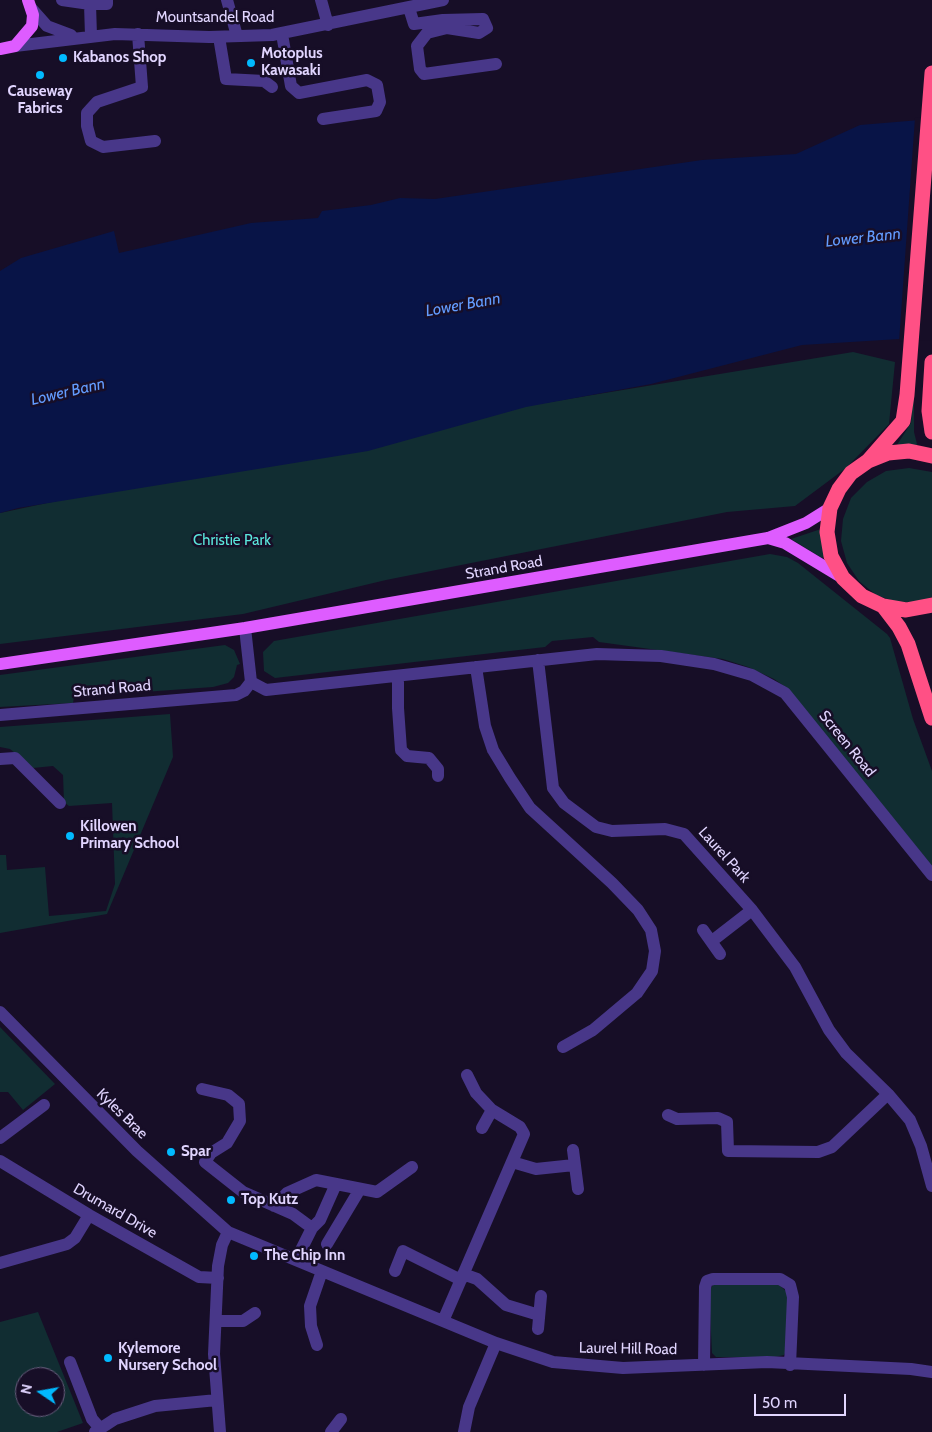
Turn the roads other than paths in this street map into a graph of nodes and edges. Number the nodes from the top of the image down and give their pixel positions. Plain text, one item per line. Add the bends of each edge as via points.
1 (62, 0) edge
2 (107, 0) edge
3 (228, 0) edge
4 (321, 0) edge
5 (443, 0) edge
6 (30, 4) edge
7 (90, 4) junction
8 (409, 8) junction
9 (328, 25) junction
10 (138, 34) junction
11 (282, 34) junction
12 (237, 36) junction
13 (86, 37) junction
14 (219, 37) junction
15 (16, 46) junction
16 (0, 49) edge
17 (496, 64) dead end
18 (932, 73) edge
19 (272, 87) dead end
20 (323, 119) dead end
21 (155, 141) dead end
22 (932, 362) edge
23 (932, 432) edge
24 (932, 456) edge
25 (868, 461) junction
26 (830, 508) junction
27 (768, 538) junction
28 (843, 578) junction
29 (932, 605) edge
30 (883, 606) junction
31 (245, 628) junction
32 (538, 660) junction
33 (0, 664) edge
34 (476, 667) junction
35 (398, 676) junction
36 (251, 682) junction
37 (0, 715) edge
38 (932, 718) edge
39 (0, 759) edge
40 (438, 776) dead end
41 (60, 803) dead end
42 (932, 875) edge
43 (752, 910) junction
44 (703, 930) dead end
45 (712, 941) junction
46 (720, 954) dead end
47 (0, 1012) edge
48 (564, 1048) dead end
49 (467, 1075) dead end
50 (202, 1089) dead end
51 (888, 1094) junction
52 (44, 1105) dead end
53 (492, 1110) junction
54 (668, 1114) dead end
55 (482, 1128) dead end
56 (0, 1138) edge
57 (926, 1144) edge
58 (573, 1150) dead end
59 (0, 1161) edge
60 (512, 1162) junction
61 (574, 1164) junction
62 (412, 1167) dead end
63 (336, 1184) junction
64 (932, 1186) edge
65 (578, 1189) dead end
66 (360, 1190) junction
67 (274, 1206) junction
68 (89, 1216) junction
69 (312, 1228) junction
70 (228, 1232) junction
71 (327, 1244) dead end
72 (296, 1260) junction
73 (0, 1263) edge
74 (322, 1271) junction
75 (395, 1271) dead end
76 (462, 1277) junction
77 (218, 1278) junction
78 (541, 1296) dead end
79 (255, 1313) dead end
80 (539, 1315) junction
81 (216, 1321) junction
82 (443, 1321) junction
83 (538, 1329) dead end
84 (496, 1343) junction
85 (316, 1345) dead end
86 (70, 1362) dead end
87 (704, 1365) junction
88 (790, 1365) junction
89 (932, 1372) edge
90 (216, 1400) junction
91 (341, 1419) dead end
92 (97, 1430) edge
93 (220, 1432) edge
94 (331, 1432) edge
95 (464, 1432) edge

1 - 7 street
2 - 7 street via 107,4
3 - 12 street
4 - 9 street
5 - 8 street, Mountsandel Road
6 - 13 street via 47,26
6 - 15 main road via 32,26
7 - 13 street
8 - 9 street, Mountsandel Road
8 - 17 street via 414,24 483,19 487,28 479,33 447,28 427,34 417,46 420,69 424,74
9 - 11 street, Mountsandel Road
10 - 13 street, Mountsandel Road
10 - 14 street, Mountsandel Road
10 - 21 street via 142,88 97,102 87,113 87,126 92,141 103,147
11 - 12 street, Mountsandel Road
11 - 20 street via 291,86 299,93 367,80 377,85 380,102 376,111
12 - 14 street, Mountsandel Road
13 - 15 street, Mountsandel Road
14 - 19 street via 226,78 264,81
15 - 16 main road
18 - 25 highway via 903,421
22 - 23 highway via 929,397
24 - 25 highway via 910,451 888,453
25 - 26 highway via 851,473
26 - 27 main road, Strand Road via 806,523
26 - 28 highway via 827,532 831,556
27 - 28 main road via 785,543
27 - 31 main road, Strand Road
28 - 30 highway via 862,596
29 - 30 highway via 906,610
30 - 38 highway via 908,644
31 - 33 main road, Strand Road
31 - 36 street
32 - 34 street
32 - 42 street, Screen Road via 597,654 661,656 714,664 752,675 785,693
32 - 43 street, Laurel Park via 553,788 564,803 596,827 612,831 665,829 684,834
34 - 35 street
34 - 48 street via 493,750 510,778 530,808 612,883 638,910 651,930 655,950 652,971 637,993 593,1030
35 - 36 street via 266,690
35 - 40 street via 401,750 407,756 428,758 438,769
36 - 37 street, Strand Road via 236,695
39 - 41 street via 15,758
43 - 45 street
43 - 51 street, Laurel Park via 795,967 829,1030 846,1053
44 - 45 street
45 - 46 street
47 - 70 street, Kyles Brae via 137,1152
49 - 53 street via 476,1093
50 - 67 street via 228,1095 239,1104 240,1121 227,1143 211,1152 205,1162 243,1192
51 - 54 street via 832,1147 818,1152 728,1151 727,1122 718,1118 677,1119
51 - 57 street, Laurel Park
52 - 56 street
53 - 55 street
53 - 60 street via 520,1127 524,1134
57 - 64 street, Laurel Park
58 - 61 street
59 - 68 street, Drumard Drive
60 - 61 street via 536,1169
60 - 76 street
61 - 65 street
62 - 66 street via 377,1192
63 - 66 street
63 - 67 street via 316,1180 287,1193
63 - 69 street via 320,1220
66 - 71 street
67 - 69 street via 293,1214
68 - 73 street via 75,1238 67,1244
68 - 77 street, Drumard Drive via 199,1276
69 - 72 street
70 - 72 street, Laurel Hill Road
70 - 77 street via 222,1246
72 - 74 street, Laurel Hill Road
74 - 82 street, Laurel Hill Road
74 - 85 street via 310,1306
75 - 76 street via 403,1251
76 - 80 street via 477,1279 506,1305
76 - 82 street
77 - 81 street
78 - 80 street
79 - 81 street via 243,1321
80 - 83 street
81 - 90 street
82 - 84 street, Laurel Hill Road
84 - 87 street, Laurel Hill Road via 527,1355 574,1365 623,1368
84 - 95 street via 469,1407
86 - 92 street
87 - 88 street, Laurel Hill Road via 766,1362
87 - 88 street via 707,1281 780,1278 790,1284 793,1297
88 - 89 street, Laurel Hill Road
90 - 92 street via 156,1406 115,1419
90 - 93 street
91 - 94 street

